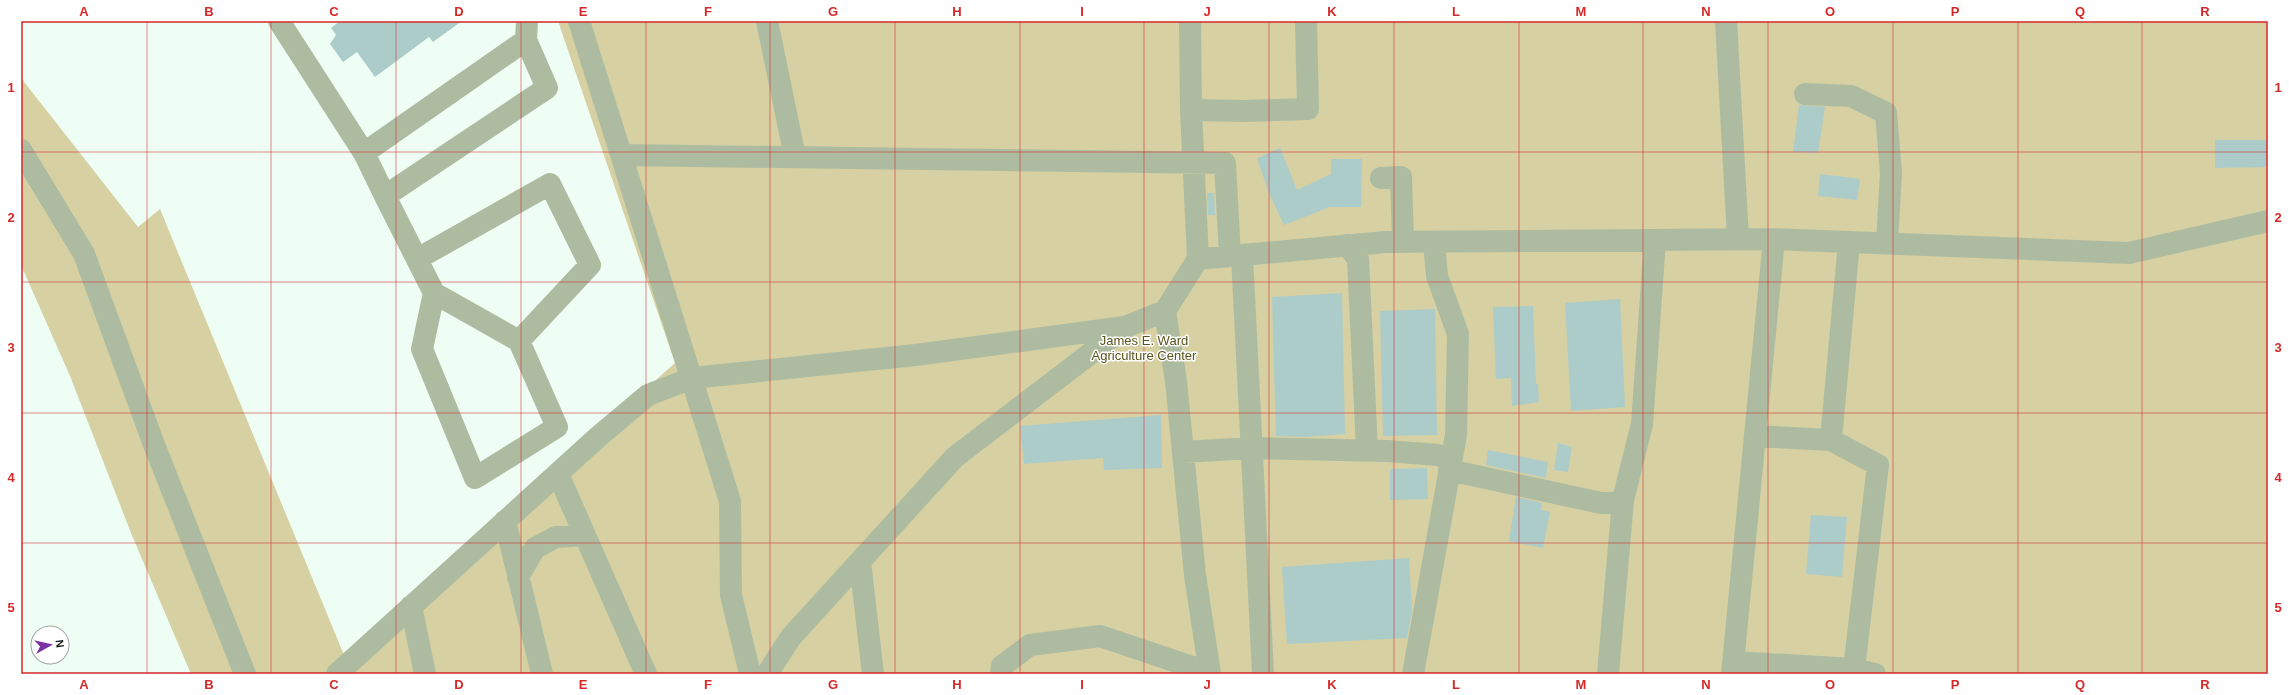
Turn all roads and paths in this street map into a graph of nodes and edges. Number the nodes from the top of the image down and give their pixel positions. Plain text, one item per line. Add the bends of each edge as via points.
1 (278, 21) edge
2 (579, 21) edge
3 (767, 21) edge
4 (1190, 21) edge
5 (1306, 21) edge
6 (1726, 21) edge
7 (526, 30) edge
8 (1805, 94) dead end
9 (1191, 110) junction
10 (21, 150) edge
11 (364, 153) junction
12 (621, 155) junction
13 (795, 157) junction
14 (1192, 162) junction
15 (1381, 178) dead end
16 (385, 196) junction
17 (2268, 222) edge
18 (1738, 239) junction
19 (1774, 239) junction
20 (1655, 240) junction
21 (1403, 242) junction
22 (1434, 242) junction
23 (1849, 242) junction
24 (1887, 243) junction
25 (1347, 246) junction
26 (1236, 256) junction
27 (417, 259) junction
28 (1198, 259) junction
29 (434, 293) junction
30 (1165, 311) junction
31 (1125, 327) junction
32 (520, 340) junction
33 (692, 378) junction
34 (1755, 436) junction
35 (1831, 440) junction
36 (1252, 448) junction
37 (1367, 450) junction
38 (1183, 452) junction
39 (1450, 465) junction
40 (558, 474) junction
41 (1623, 500) junction
42 (505, 521) junction
43 (585, 535) junction
44 (860, 561) junction
45 (518, 577) junction
46 (411, 606) junction
47 (1733, 668) edge
48 (1854, 669) junction
49 (347, 670) edge
50 (1210, 673) edge
51 (245, 674) edge
52 (425, 674) edge
53 (542, 674) edge
54 (646, 674) edge
55 (750, 674) edge
56 (767, 674) edge
57 (873, 674) edge
58 (1001, 674) edge
59 (1262, 674) edge
60 (1413, 674) edge
61 (1608, 674) edge
62 (1875, 674) edge

1 - 11 lane
2 - 12 lane
3 - 13 lane
4 - 9 lane
5 - 9 lane via 1308,109
6 - 18 lane
7 - 11 lane
7 - 16 lane via 547,88
8 - 24 lane via 1851,96 1886,114 1891,173
9 - 14 lane
10 - 51 lane via 84,254 153,442
11 - 16 lane
12 - 13 lane
12 - 33 lane
13 - 14 lane
14 - 26 lane via 1225,163
14 - 28 lane
15 - 21 lane via 1401,177
16 - 27 lane
17 - 24 lane via 2128,253
18 - 19 lane
18 - 20 lane
19 - 23 lane
19 - 34 lane
20 - 22 lane
20 - 41 lane via 1642,424
21 - 22 lane
21 - 25 lane
22 - 39 lane via 1437,276 1458,334 1456,435
23 - 24 lane
23 - 35 lane
25 - 26 lane
25 - 37 lane via 1358,259
26 - 28 lane
26 - 36 lane
27 - 29 lane
27 - 32 lane via 550,184 590,264
28 - 30 lane
29 - 32 lane
29 - 32 lane via 422,349 475,478 557,427
30 - 31 lane
30 - 38 lane via 1176,380
31 - 33 lane via 916,355
31 - 44 lane via 955,457
33 - 40 lane via 648,396
33 - 55 lane via 730,501 731,595
34 - 35 lane
34 - 47 lane
35 - 48 lane via 1878,465
36 - 37 lane
36 - 38 lane
36 - 59 lane
37 - 39 lane via 1438,455
38 - 50 lane via 1195,575
39 - 41 lane via 1601,502 1615,503
39 - 60 lane
40 - 42 lane
40 - 43 lane
41 - 61 lane
42 - 45 lane
42 - 46 lane
43 - 45 lane via 556,537 535,548
43 - 54 lane
44 - 56 lane via 791,637
44 - 57 lane
45 - 53 lane
46 - 49 lane
46 - 52 lane
47 - 48 lane
48 - 62 lane
50 - 58 lane via 1100,636 1030,645 1002,666

